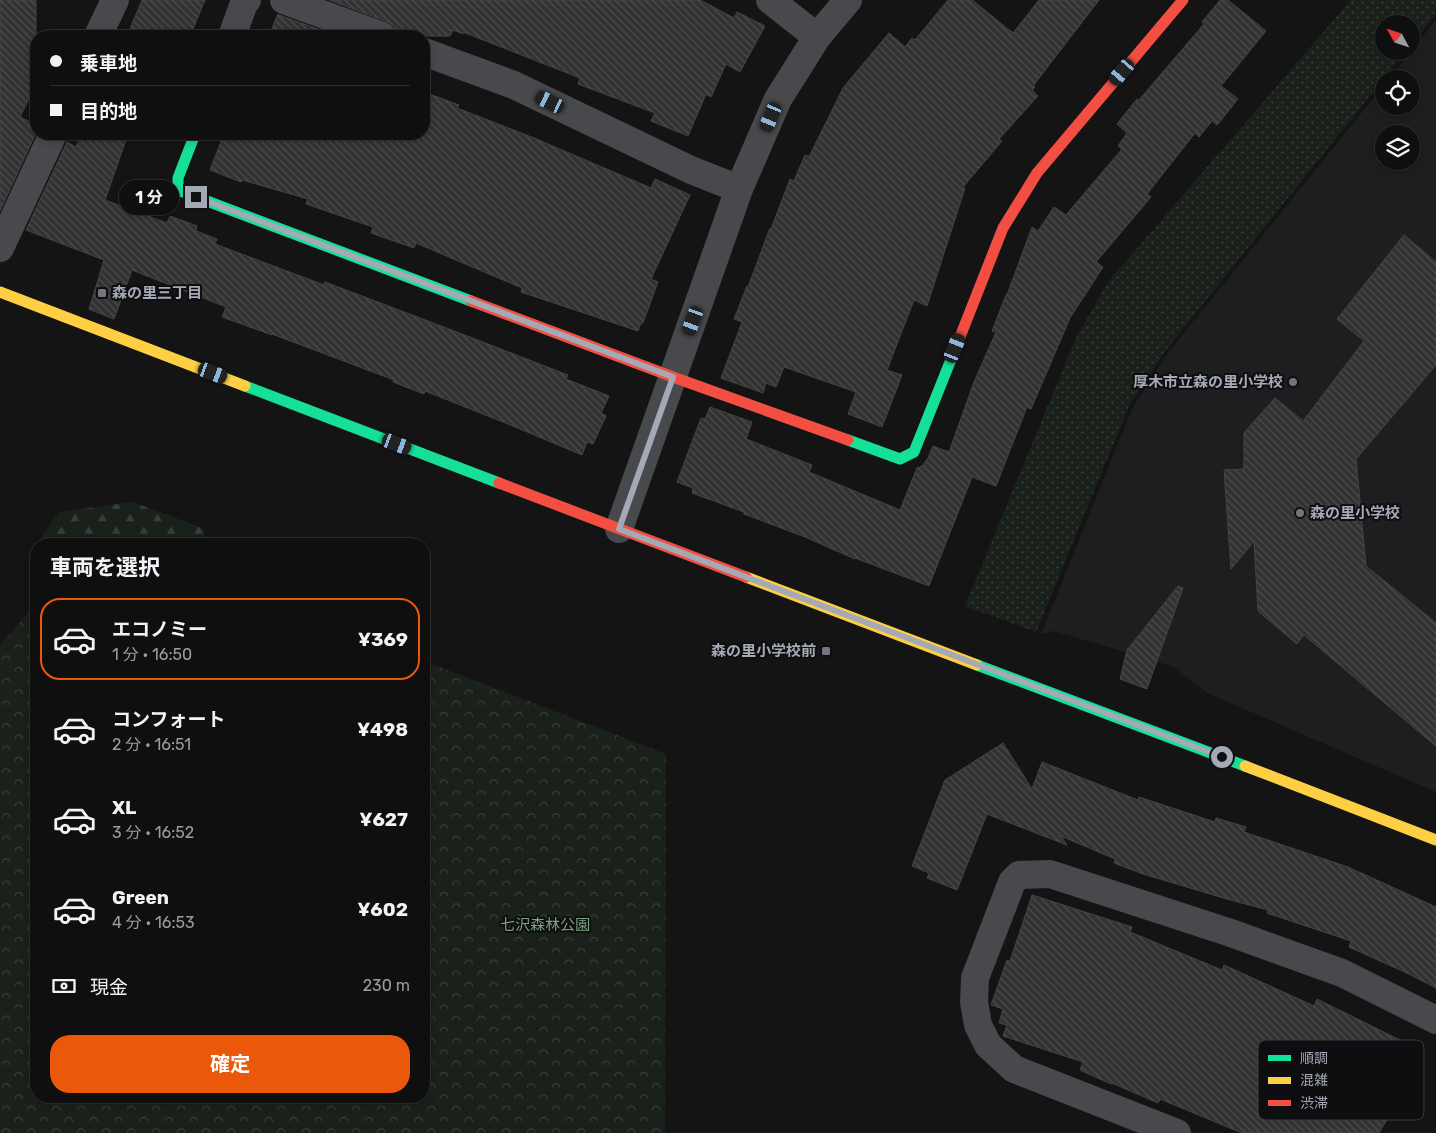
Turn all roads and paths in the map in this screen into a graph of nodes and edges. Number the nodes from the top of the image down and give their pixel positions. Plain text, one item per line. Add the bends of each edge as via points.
1 (115, 0) edge
2 (247, 0) edge
3 (284, 0) edge
4 (770, 0) edge
5 (848, 0) edge
6 (1183, 0) edge
7 (101, 30) edge
8 (234, 30) edge
9 (366, 30) edge
10 (817, 37) junction
11 (430, 54) edge
12 (50, 140) edge
13 (193, 140) edge
14 (739, 189) junction
15 (0, 248) edge
16 (0, 292) edge
17 (673, 377) junction
18 (619, 529) junction
19 (1436, 840) edge
20 (1436, 1020) edge
21 (1177, 1133) edge

1 - 7 street
2 - 8 street
3 - 9 street
4 - 10 street
5 - 10 street
6 - 17 street via 1037,173 1003,228 914,452 900,459
10 - 14 street via 778,98
11 - 14 street via 514,85 691,170
12 - 15 street
13 - 17 street via 178,178 178,190
14 - 17 street
16 - 18 street
17 - 18 street
18 - 19 street
20 - 21 street via 1342,973 1231,933 1050,874 1019,875 1012,882 975,978 974,1002 978,1025 988,1045 1014,1069

